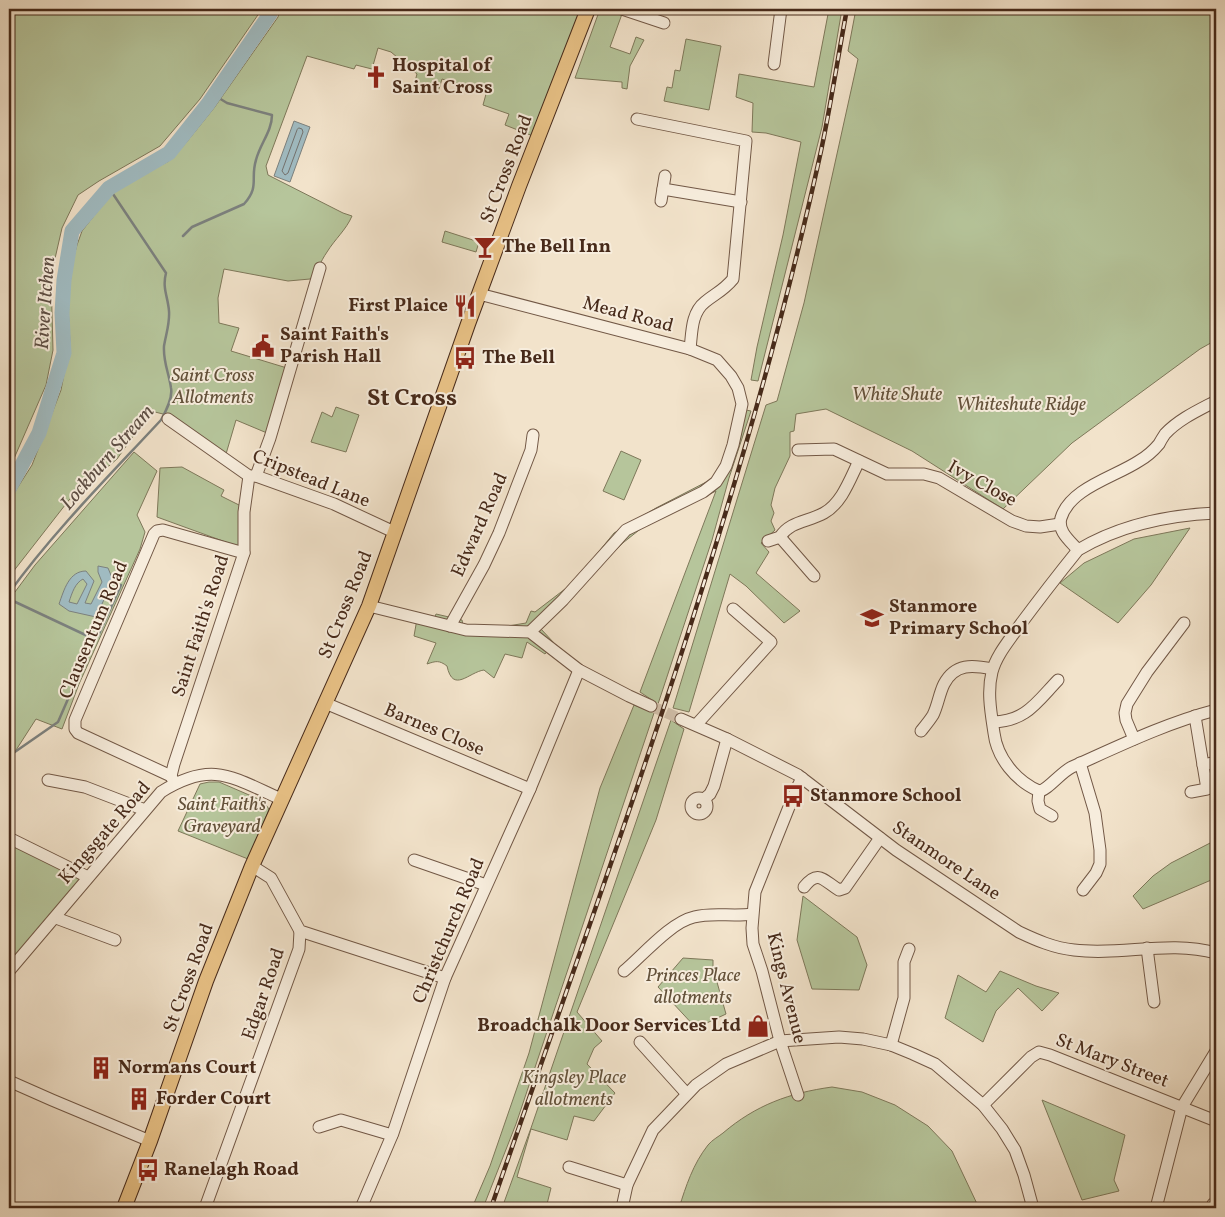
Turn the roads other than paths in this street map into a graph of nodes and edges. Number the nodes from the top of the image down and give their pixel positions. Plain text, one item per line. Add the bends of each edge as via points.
1 (588, 9) edge
2 (622, 9) edge
3 (781, 9) edge
4 (664, 23) dead end
5 (774, 64) dead end
6 (637, 119) dead end
7 (665, 176) dead end
8 (741, 202) junction
9 (320, 268) dead end
10 (479, 294) junction
11 (690, 349) junction
12 (1216, 401) edge
13 (168, 419) dead end
14 (533, 435) dead end
15 (798, 450) dead end
16 (859, 461) junction
17 (252, 476) junction
18 (1216, 513) edge
19 (1060, 524) junction
20 (394, 532) junction
21 (780, 537) junction
22 (768, 540) dead end
23 (1078, 550) junction
24 (244, 553) junction
25 (814, 576) dead end
26 (369, 606) junction
27 (733, 609) dead end
28 (1184, 623) dead end
29 (450, 626) junction
30 (530, 632) junction
31 (992, 669) junction
32 (579, 670) junction
33 (1058, 680) dead end
34 (325, 703) junction
35 (651, 706) tunnel mouth
36 (1216, 710) edge
37 (1194, 716) junction
38 (681, 719) tunnel mouth
39 (993, 722) junction
40 (696, 725) junction
41 (922, 731) dead end
42 (1134, 738) junction
43 (727, 739) junction
44 (1216, 762) edge
45 (1080, 763) junction
46 (1203, 765) junction
47 (802, 778) junction
48 (48, 780) dead end
49 (173, 780) junction
50 (530, 789) junction
51 (1039, 791) junction
52 (1191, 792) dead end
53 (281, 799) junction
54 (704, 799) dead end
55 (146, 810) junction
56 (1052, 816) dead end
57 (9, 838) edge
58 (880, 838) junction
59 (414, 860) dead end
60 (1100, 864) junction
61 (252, 866) junction
62 (1110, 871) dead end
63 (88, 877) junction
64 (486, 885) junction
65 (804, 887) dead end
66 (1083, 890) dead end
67 (752, 914) junction
68 (56, 918) junction
69 (300, 931) junction
70 (115, 940) dead end
71 (1147, 948) junction
72 (909, 949) dead end
73 (1216, 953) edge
74 (9, 971) edge
75 (624, 971) dead end
76 (445, 978) junction
77 (1154, 1002) dead end
78 (780, 1040) junction
79 (640, 1042) dead end
80 (891, 1045) junction
81 (1216, 1051) edge
82 (9, 1080) edge
83 (686, 1093) junction
84 (798, 1095) dead end
85 (983, 1105) junction
86 (1182, 1107) junction
87 (1216, 1121) edge
88 (319, 1127) dead end
89 (392, 1135) junction
90 (150, 1141) junction
91 (569, 1167) dead end
92 (627, 1185) junction
93 (124, 1208) edge
94 (205, 1208) edge
95 (361, 1208) edge
96 (622, 1208) edge
97 (1033, 1208) edge
98 (1156, 1208) edge

1 - 10 main road, St Cross Road
2 - 4 street
3 - 5 street
6 - 8 street via 746,141
7 - 8 street via 662,195
8 - 11 street via 733,280 703,303 693,318
9 - 17 street, Saint Faith's Road via 270,438
10 - 11 street, Mead Road
10 - 20 main road, St Cross Road
11 - 30 street, Mead Road via 717,360 738,388 742,404 728,459 716,482 703,492 626,530
12 - 19 street via 1172,428 1140,460 1076,496 1061,517
13 - 17 street, Cripstead Lane
14 - 29 street, Edward Road via 531,450 499,533
15 - 16 street, Ivy Close via 834,449
16 - 19 street, Ivy Close via 887,474 924,474 939,478 1026,526
16 - 21 street via 838,501 824,513 792,524
17 - 20 street, Cripstead Lane via 334,504
17 - 24 street, Saint Faith's Road via 244,512
18 - 23 street via 1145,523 1095,540
19 - 23 street via 1063,534
20 - 26 main road, St Cross Road
21 - 22 street
21 - 25 street
23 - 31 street via 1008,642
24 - 49 street, Saint Faith's Road
24 - 49 street, Clausentum Road via 157,531 75,720 78,733
26 - 29 street
26 - 34 main road, St Cross Road
27 - 40 street via 771,642
28 - 42 street via 1177,642 1147,672 1127,704 1126,720
29 - 30 street via 466,630
30 - 32 street
31 - 39 street
31 - 41 street via 975,665 954,672 944,685 933,716
32 - 35 street
32 - 50 street, Christchurch Road
33 - 39 street via 1028,711 1005,722
34 - 50 street, Barnes Close
34 - 53 main road, St Cross Road
36 - 37 street
37 - 42 street
37 - 46 street
38 - 40 street, Stanmore Lane
39 - 51 street via 996,744 1004,762
40 - 43 street, Stanmore Lane
42 - 45 street
43 - 47 street, Stanmore Lane
43 - 54 street via 714,786
44 - 46 street
45 - 51 street via 1064,770 1046,790
45 - 60 street via 1095,813
46 - 52 street via 1207,789
47 - 58 street, Stanmore Lane
47 - 67 street, Kings Avenue via 755,892
48 - 55 street via 85,787
49 - 53 street, Kingsgate Road via 201,774 227,776
49 - 55 street, Kingsgate Road
50 - 64 street, Christchurch Road
51 - 56 street via 1040,809
53 - 61 main road, St Cross Road
55 - 63 street, Kingsgate Road
57 - 63 street
58 - 65 street via 845,888 839,890 815,877
58 - 71 street, Stanmore Lane via 1019,932 1036,940 1074,950
59 - 64 street
60 - 62 street
60 - 66 street
61 - 69 street via 271,878
61 - 90 main road, St Cross Road via 206,982
63 - 68 street, Kingsgate Road
64 - 76 street, Christchurch Road
67 - 75 street via 693,917 668,932
67 - 78 street, Kings Avenue via 753,944
68 - 70 street
68 - 74 street, Kingsgate Road
69 - 76 street
69 - 94 street, Edgar Road via 300,949
71 - 73 street, Stanmore Lane via 1175,947
71 - 77 street
72 - 80 street via 904,962 904,998
76 - 89 street, Christchurch Road
78 - 80 street via 839,1036
78 - 83 street via 726,1064
78 - 84 street, Kings Avenue
79 - 83 street
80 - 85 street via 935,1064
81 - 86 street
82 - 90 street
83 - 92 street via 653,1130
85 - 86 street, St Mary Street via 1039,1052
85 - 97 street via 1015,1150
86 - 87 street, St Mary Street
86 - 98 street
88 - 89 street via 341,1120
89 - 95 street, Christchurch Road
90 - 93 main road, St Cross Road
91 - 92 street
92 - 96 street

